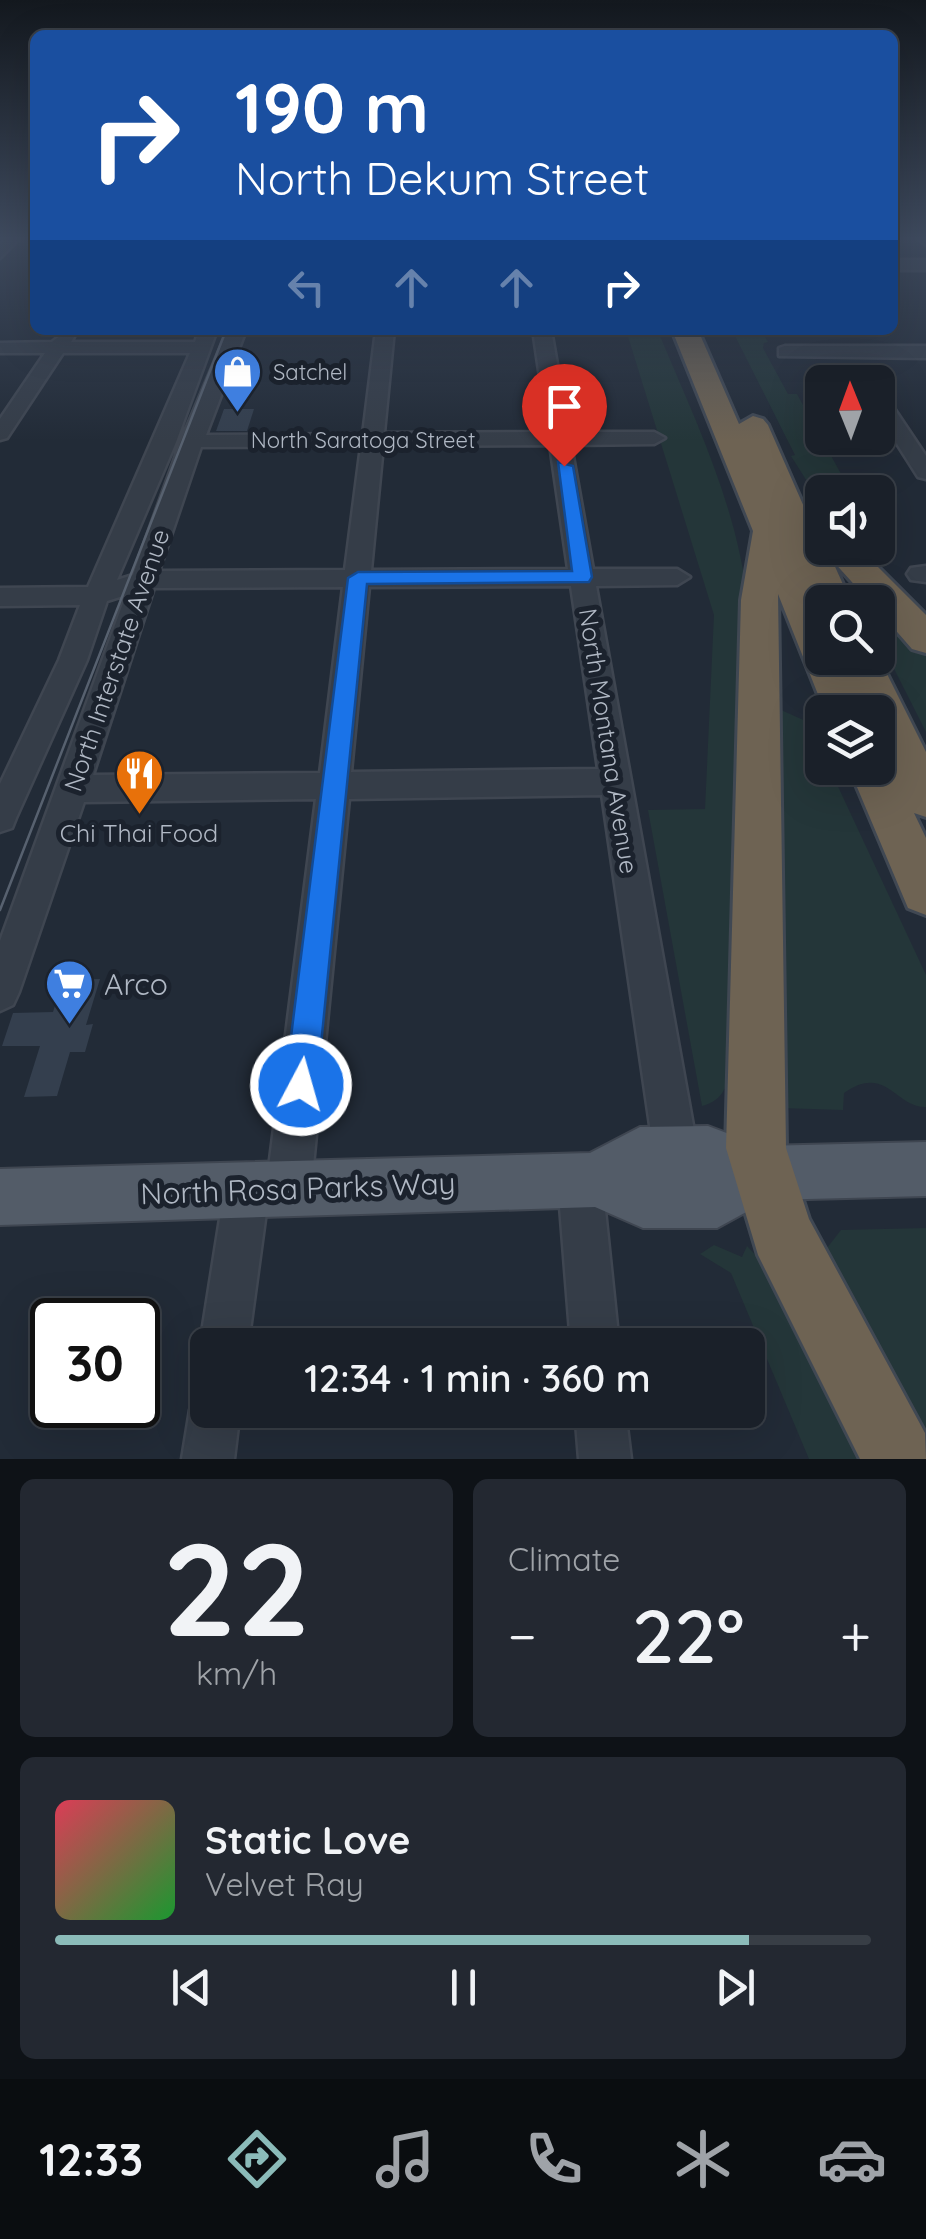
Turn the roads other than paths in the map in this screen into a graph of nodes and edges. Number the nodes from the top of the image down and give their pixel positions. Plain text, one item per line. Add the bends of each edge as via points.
1 (66, 335) edge
2 (235, 335) edge
3 (384, 335) edge
4 (543, 335) edge
5 (687, 335) edge
6 (712, 335) edge
7 (862, 335) edge
8 (204, 339) edge
9 (0, 348) edge
10 (57, 348) junction
11 (785, 352) dead end
12 (846, 352) junction
13 (874, 352) junction
14 (926, 352) edge
15 (855, 365) edge
16 (895, 425) edge
17 (0, 434) edge
18 (654, 438) dead end
19 (560, 439) junction
20 (372, 440) junction
21 (192, 441) junction
22 (926, 472) edge
23 (780, 483) junction
24 (805, 510) edge
25 (768, 534) junction
26 (856, 565) edge
27 (677, 576) dead end
28 (582, 577) junction
29 (358, 578) junction
30 (144, 580) junction
31 (825, 585) edge
32 (96, 596) junction
33 (0, 597) edge
34 (926, 639) edge
35 (867, 675) edge
36 (839, 695) edge
37 (616, 782) junction
38 (335, 785) junction
39 (879, 785) edge
40 (74, 788) junction
41 (926, 798) edge
42 (0, 818) edge
43 (926, 892) edge
44 (0, 992) edge
45 (676, 1153) junction
46 (926, 1169) edge
47 (761, 1174) junction
48 (588, 1181) junction
49 (268, 1187) junction
50 (0, 1197) edge
51 (229, 1328) edge
52 (594, 1328) edge
53 (212, 1428) edge
54 (602, 1428) edge
55 (208, 1459) edge
56 (605, 1459) edge
57 (898, 1459) edge

1 - 10 street
2 - 21 street, North Interstate Avenue
3 - 20 street
4 - 19 street, North Montana Avenue
5 - 25 highway
6 - 23 highway
7 - 13 street
8 - 10 street
8 - 32 street, North Interstate Avenue
9 - 10 street
10 - 17 street
11 - 12 street
12 - 13 street
12 - 15 street
13 - 14 street
16 - 22 street
18 - 19 street, North Saratoga Street
19 - 20 street, North Saratoga Street
19 - 28 street, North Montana Avenue
20 - 21 street, North Saratoga Street
20 - 29 street
21 - 30 street, North Interstate Avenue
23 - 24 highway
23 - 31 highway
25 - 36 highway
25 - 47 highway via 759,600 753,1115
26 - 34 highway
27 - 28 street
28 - 29 street
28 - 37 street, North Montana Avenue
29 - 30 street
29 - 38 street
30 - 32 street
30 - 40 street, North Interstate Avenue
32 - 33 street
32 - 42 street, North Interstate Avenue
35 - 41 highway
37 - 38 street
37 - 45 street, North Montana Avenue
38 - 40 street
38 - 49 street
39 - 43 highway
40 - 44 street, North Interstate Avenue
45 - 47 main road, North Rosa Parks Way via 708,1153
45 - 48 main road, North Rosa Parks Way via 640,1154
46 - 47 main road, North Rosa Parks Way
47 - 48 main road, North Rosa Parks Way via 717,1200 643,1200
47 - 57 highway via 781,1232
48 - 49 main road, North Rosa Parks Way
48 - 52 street
49 - 50 main road, North Rosa Parks Way
49 - 51 street
53 - 55 street
54 - 56 street

